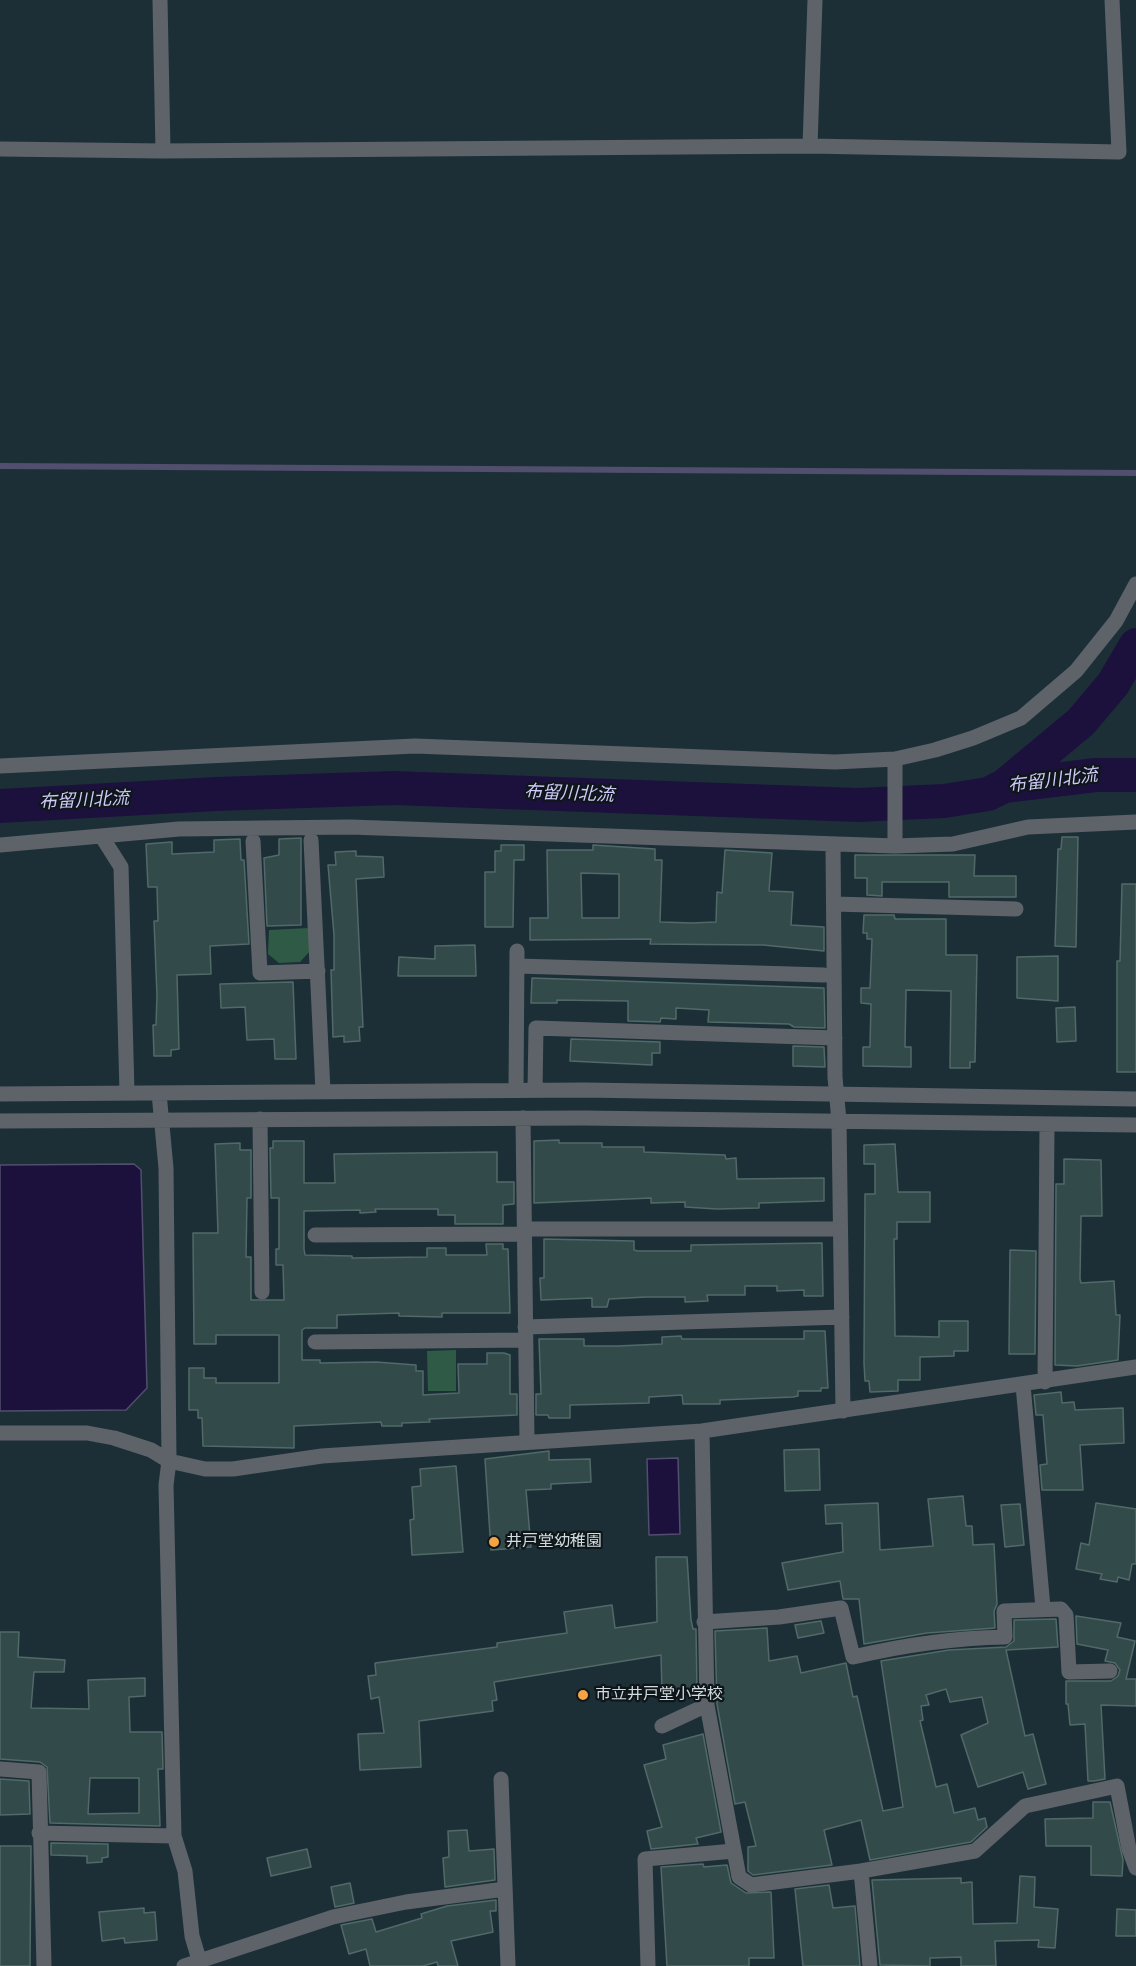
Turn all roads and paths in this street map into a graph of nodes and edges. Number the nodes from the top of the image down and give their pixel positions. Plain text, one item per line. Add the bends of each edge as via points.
1 (160, 0) edge
2 (815, 0) edge
3 (1112, 0) edge
4 (810, 146) junction
5 (0, 150) edge
6 (163, 151) junction
7 (1136, 584) edge
8 (896, 762) junction
9 (0, 766) edge
10 (1136, 822) edge
11 (102, 837) junction
12 (311, 840) dead end
13 (253, 841) dead end
14 (895, 843) junction
15 (833, 845) junction
16 (0, 846) edge
17 (834, 904) junction
18 (1016, 909) dead end
19 (318, 971) junction
20 (824, 975) dead end
21 (835, 1038) junction
22 (516, 1090) junction
23 (535, 1090) junction
24 (323, 1091) junction
25 (127, 1093) junction
26 (159, 1093) junction
27 (0, 1094) edge
28 (836, 1094) junction
29 (1136, 1099) edge
30 (523, 1118) junction
31 (161, 1119) junction
32 (260, 1119) junction
33 (0, 1120) edge
34 (839, 1121) junction
35 (1047, 1124) junction
36 (1136, 1125) edge
37 (840, 1229) junction
38 (524, 1231) junction
39 (315, 1235) dead end
40 (262, 1292) dead end
41 (842, 1317) junction
42 (525, 1333) junction
43 (315, 1342) dead end
44 (1136, 1367) edge
45 (1045, 1382) junction
46 (1023, 1385) junction
47 (843, 1411) junction
48 (702, 1431) junction
49 (0, 1433) edge
50 (527, 1441) junction
51 (169, 1461) junction
52 (1043, 1608) junction
53 (704, 1622) junction
54 (1110, 1671) dead end
55 (707, 1705) junction
56 (662, 1726) dead end
57 (0, 1768) edge
58 (501, 1779) dead end
59 (39, 1833) junction
60 (174, 1836) junction
61 (734, 1851) junction
62 (1136, 1868) edge
63 (861, 1871) junction
64 (505, 1889) junction
65 (200, 1963) junction
66 (44, 1966) edge
67 (184, 1966) edge
68 (508, 1966) edge
69 (648, 1966) edge
70 (870, 1966) edge

1 - 6 street
2 - 4 street
3 - 4 street via 1119,152
4 - 6 street
5 - 6 street
7 - 8 street via 1116,621 1076,671 1021,718
8 - 9 street via 415,746
8 - 14 street
10 - 14 street via 1028,827 953,844
11 - 15 street via 179,829 350,827
11 - 16 street
11 - 25 street via 122,867
12 - 19 street
13 - 19 street via 260,973
14 - 15 street
15 - 17 street
17 - 18 street
17 - 21 street
19 - 24 street
20 - 22 street via 517,958
21 - 23 street via 536,1028
21 - 28 street
22 - 23 street
22 - 24 street
23 - 28 street
24 - 26 street
25 - 26 street
25 - 27 street
26 - 31 street
28 - 29 street
28 - 34 street
30 - 32 street
30 - 34 street
30 - 38 street
31 - 32 street
31 - 33 street
31 - 51 street via 166,1168
32 - 40 street
34 - 35 street
34 - 37 street
35 - 36 street
35 - 45 street
37 - 38 street
37 - 41 street
38 - 39 street
38 - 42 street
41 - 42 street
41 - 47 street
42 - 43 street
42 - 50 street
44 - 45 street
45 - 46 street
46 - 47 street
46 - 52 street
47 - 48 street
48 - 50 street
48 - 53 street
49 - 51 street via 87,1433 151,1450
50 - 51 street via 322,1456 233,1469 205,1469
51 - 60 street via 166,1485
52 - 53 street via 1004,1611 1005,1637 910,1644 853,1657 841,1608
52 - 54 street via 1061,1609 1066,1615 1069,1672
53 - 55 street
55 - 56 street
55 - 61 street
57 - 59 street via 39,1772
58 - 64 street
59 - 60 street
59 - 66 street
60 - 65 street via 185,1871 192,1936
61 - 63 street via 739,1877 751,1885
61 - 69 street via 645,1859
62 - 63 street via 1117,1786 1025,1806 975,1851
63 - 70 street
64 - 65 street via 406,1902 333,1917
64 - 68 street
65 - 67 street

